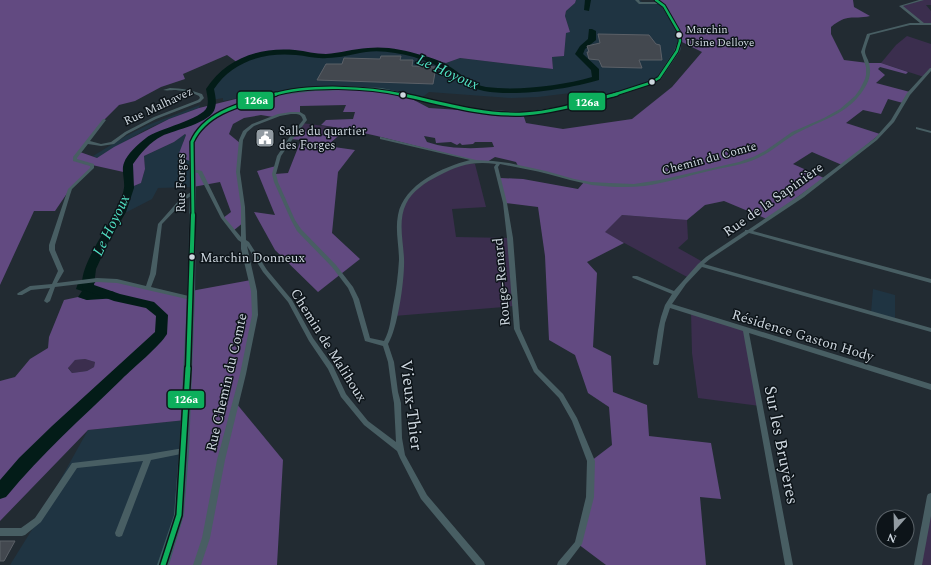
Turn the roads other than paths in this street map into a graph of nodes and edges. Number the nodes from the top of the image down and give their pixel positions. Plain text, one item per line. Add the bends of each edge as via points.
1 (637, 0) edge
2 (922, 0) edge
3 (658, 1) edge
4 (923, 23) junction
5 (931, 24) edge
6 (931, 70) edge
7 (165, 90) dead end
8 (104, 120) dead end
9 (917, 128) dead end
10 (931, 132) edge
11 (381, 138) dead end
12 (87, 142) junction
13 (476, 161) junction
14 (499, 163) junction
15 (192, 171) junction
16 (193, 192) junction
17 (747, 231) junction
18 (245, 242) junction
19 (700, 265) junction
20 (635, 277) dead end
21 (931, 281) edge
22 (52, 286) junction
23 (148, 288) junction
24 (20, 294) dead end
25 (676, 294) junction
26 (191, 298) junction
27 (48, 301) dead end
28 (668, 305) junction
29 (746, 330) junction
30 (931, 330) edge
31 (385, 344) junction
32 (656, 363) dead end
33 (931, 387) edge
34 (399, 449) junction
35 (184, 450) junction
36 (148, 457) junction
37 (931, 496) edge
38 (0, 532) edge
39 (119, 533) dead end
40 (163, 565) edge
41 (197, 565) edge
42 (481, 565) edge
43 (561, 565) edge
44 (789, 565) edge
45 (918, 565) edge

1 - 3 street via 639,3
2 - 4 street via 901,6
3 - 15 main road, Rue Forges via 679,32 680,41 677,52 659,78 650,83 559,109 523,114 474,111 374,89 322,89 280,93 231,108 196,132 192,142
4 - 5 street
4 - 14 street, Chemin du Comte via 869,34 863,52 868,63 868,78 857,96 846,108 786,137 761,156 660,182 636,185 584,182
6 - 17 street, Rue de la Sapinière via 908,94 893,121 876,139 802,196
7 - 12 street, Rue Malhavez via 195,92 202,98 155,118 112,143 101,145
8 - 12 street, Rue Malhavez
9 - 10 street
11 - 13 street
12 - 22 street, Rue Malhavez via 75,160 92,165 92,168 70,189 52,244 61,271
13 - 14 street
13 - 31 street via 455,167 422,183 414,190 401,210 401,271 392,328
14 - 43 street, Rouge-Renard via 496,167 510,238 517,329 536,370 561,396 591,461 590,497 578,544
15 - 16 main road, Rue Forges
15 - 18 street, Chemin de Malihoux via 200,172 223,218
16 - 23 street via 160,224 153,274
16 - 26 main road, Rue Forges
17 - 19 street, Rue de la Sapinière
17 - 21 street
18 - 31 street, Rue Chemin du Comte via 238,172 239,148 243,135 263,120 285,113 303,114 305,120 279,156 274,174 278,186 299,230 334,266 350,287 367,339
18 - 34 street, Chemin de Malihoux via 290,301 331,368 343,395 366,423
18 - 41 street, Rue Chemin du Comte via 244,249 254,290 255,315 221,460 206,538
19 - 25 street, Rue de la Sapinière
19 - 30 street
20 - 25 street
22 - 23 street via 97,280 117,281
22 - 24 street via 30,288
22 - 27 street, Rue Malhavez
23 - 26 street
25 - 28 street, Rue de la Sapinière
26 - 35 main road, Rue Forges
28 - 29 street, Résidence Gaston Hody
28 - 32 street, Rue de la Sapinière
29 - 33 street, Résidence Gaston Hody
29 - 44 street, Sur les Bruyères
31 - 34 street, Vieux-Thier via 394,370
34 - 42 street, Vieux-Thier via 424,497
35 - 36 street
35 - 40 main road, Rue Forges via 179,515
36 - 38 street via 75,465 38,520 22,532
36 - 39 street
37 - 45 street

